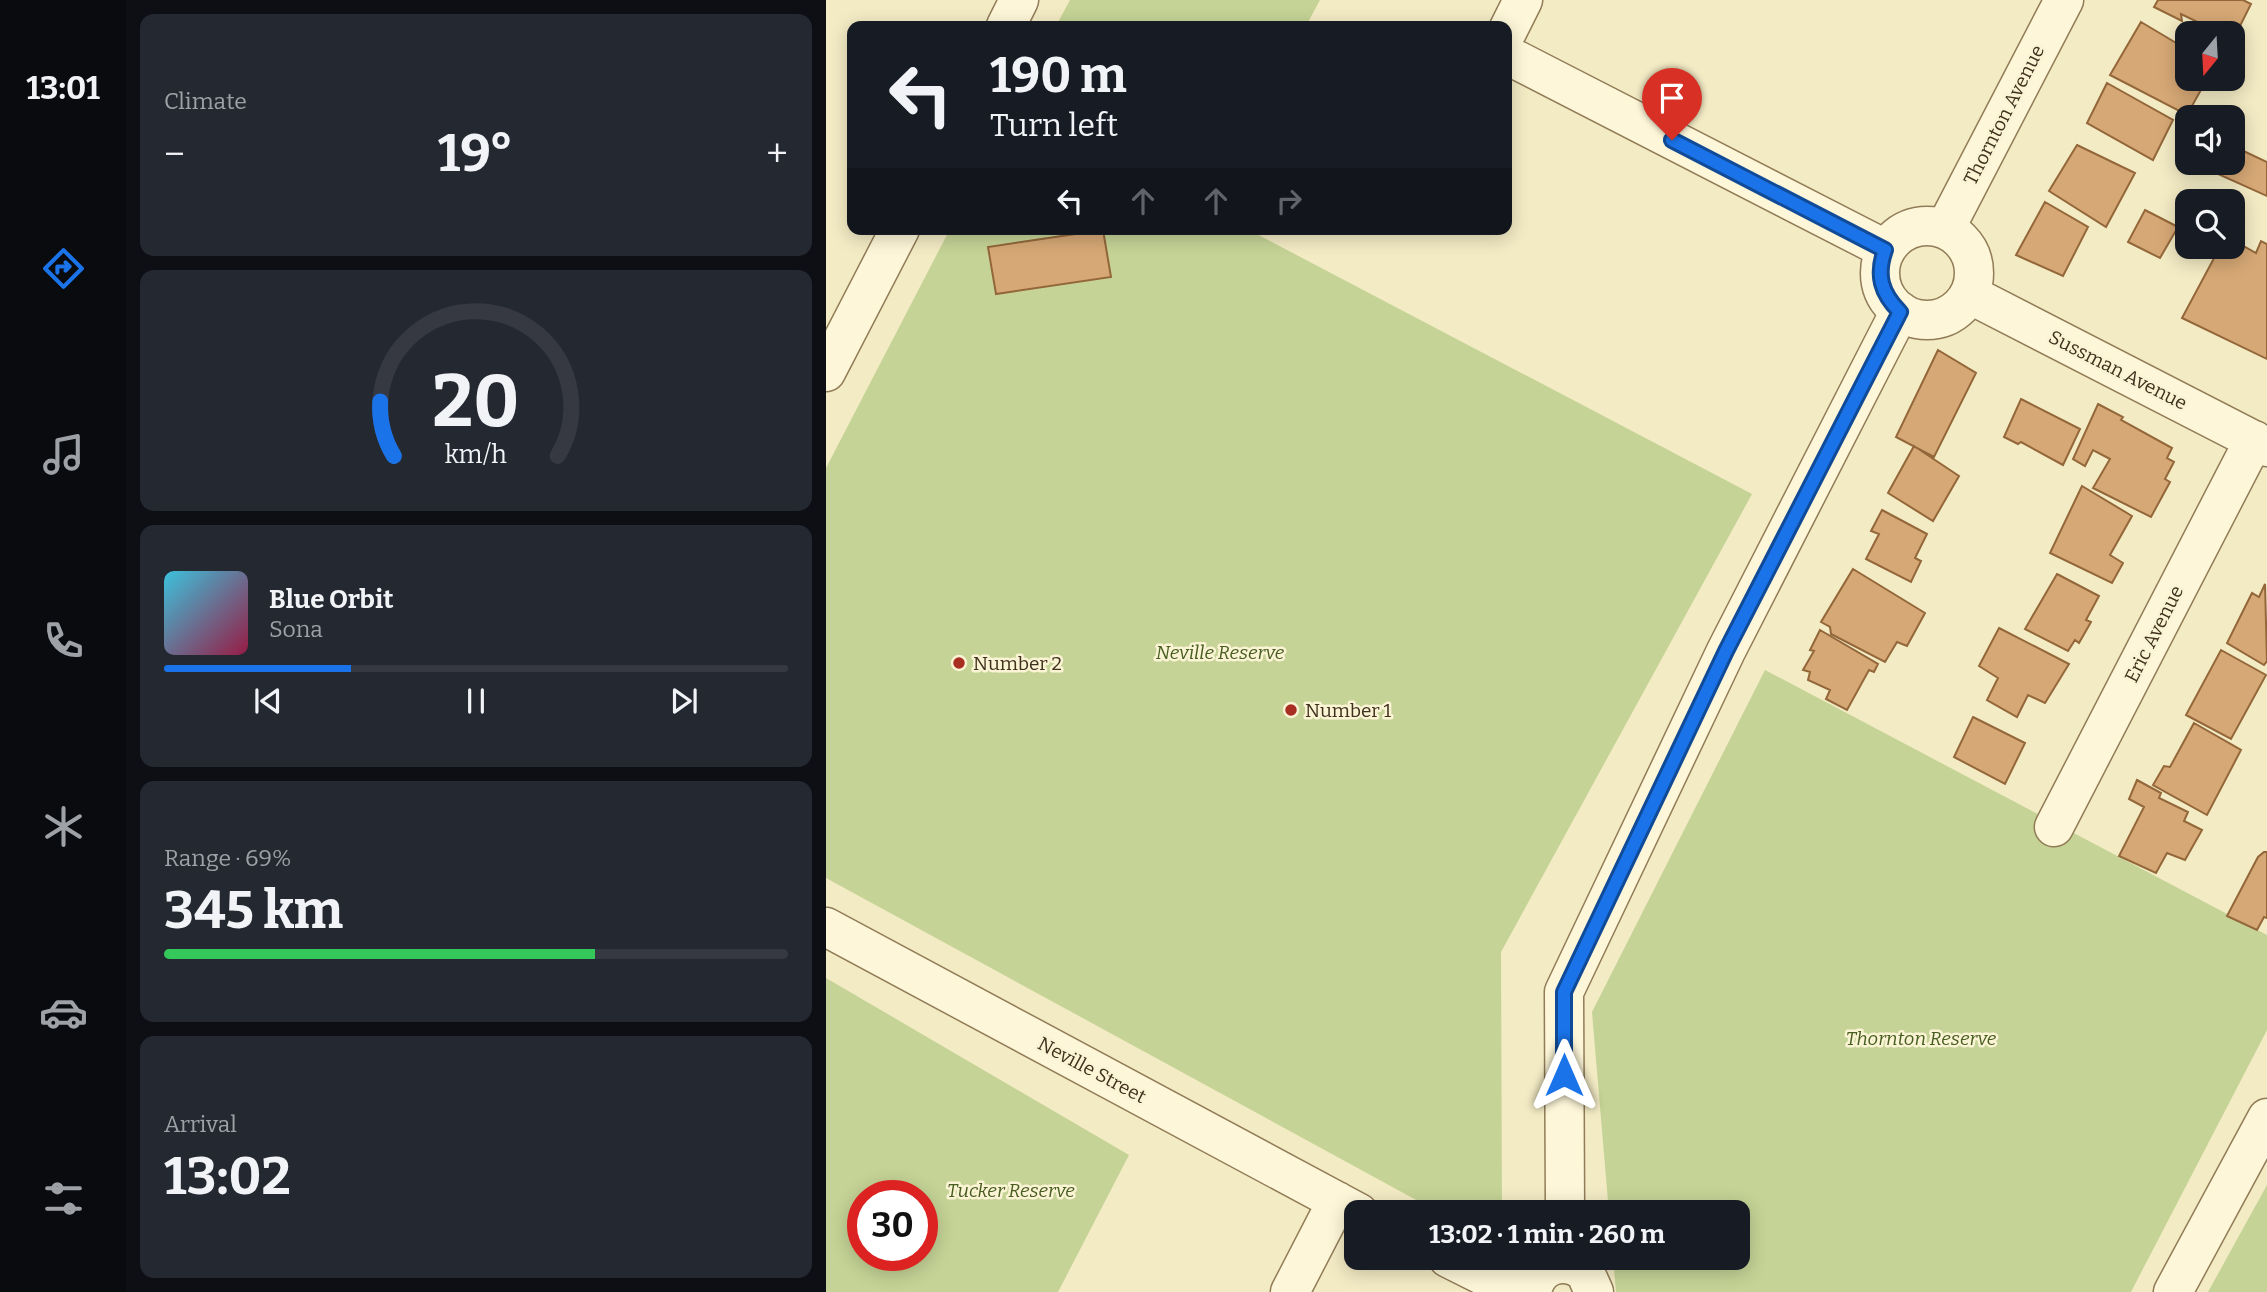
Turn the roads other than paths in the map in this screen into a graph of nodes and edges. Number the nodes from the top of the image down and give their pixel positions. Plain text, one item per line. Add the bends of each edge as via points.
1 (1019, 0) edge
2 (1523, 0) edge
3 (2064, 0) edge
4 (1008, 21) edge
5 (1512, 23) edge
6 (1512, 58) edge
7 (1945, 229) junction
8 (897, 235) edge
9 (1885, 250) junction
10 (1969, 294) junction
11 (1900, 312) junction
12 (826, 372) edge
13 (2260, 444) edge
14 (2054, 827) dead end
15 (826, 927) edge
16 (2267, 1118) edge
17 (1565, 1200) edge
18 (1344, 1205) edge
19 (1344, 1213) edge
20 (1472, 1270) edge
21 (1543, 1270) edge
22 (1582, 1270) edge
23 (1532, 1291) edge
24 (1290, 1292) edge
25 (1594, 1292) edge
26 (2173, 1292) edge

1 - 4 street
2 - 5 street
3 - 7 street, Thornton Avenue
6 - 9 street
7 - 9 street via 1932,226 1905,231
7 - 10 street via 1968,250 1973,264
8 - 12 street
9 - 11 street via 1880,276 1886,296
10 - 11 street via 1947,315 1915,318
10 - 13 street, Sussman Avenue
11 - 17 street via 1726,651 1564,992
13 - 14 street, Eric Avenue
15 - 18 street, Neville Street
16 - 26 street
19 - 24 street
20 - 23 street via 1498,1283
21 - 23 street
22 - 25 street

